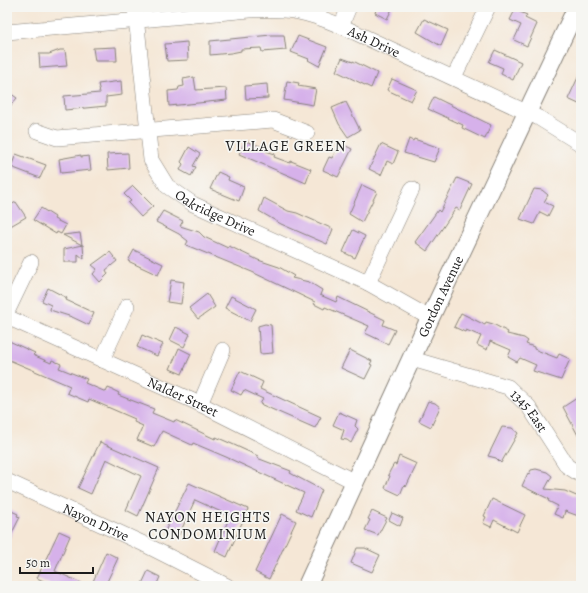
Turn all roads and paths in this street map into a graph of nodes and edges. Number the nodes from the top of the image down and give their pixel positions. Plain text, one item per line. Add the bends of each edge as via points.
1 (349, 7) edge
2 (488, 7) edge
3 (577, 7) edge
4 (250, 9) edge
5 (136, 14) edge
6 (341, 26) junction
7 (7, 32) edge
8 (454, 77) junction
9 (527, 112) junction
10 (149, 130) junction
11 (37, 131) dead end
12 (307, 133) dead end
13 (581, 144) edge
14 (412, 189) dead end
15 (31, 262) dead end
16 (368, 283) junction
17 (127, 306) dead end
18 (7, 312) edge
19 (7, 317) edge
20 (430, 318) junction
21 (223, 350) dead end
22 (412, 359) junction
23 (102, 360) junction
24 (200, 404) junction
25 (581, 475) edge
26 (7, 481) edge
27 (355, 482) junction
28 (227, 586) edge
29 (307, 586) edge

1 - 6 street
2 - 8 street
3 - 9 main road, Gordon Avenue
4 - 5 street, Ash Drive
4 - 6 street, Ash Drive via 281,9 311,14
5 - 7 street, Ash Drive
5 - 10 street, Oakridge Drive
6 - 8 street, Ash Drive
8 - 9 street, Ash Drive
9 - 13 street, Ash Drive
9 - 20 main road, Gordon Avenue
10 - 11 street via 58,138
10 - 12 street via 273,120
10 - 16 street, Oakridge Drive via 151,160 167,186 186,200
14 - 16 street
15 - 18 street
16 - 20 street, Oakridge Drive
17 - 23 street
19 - 23 street, Nalder Street
20 - 22 main road, Gordon Avenue
21 - 24 street
22 - 25 street, 1345 East via 508,387 529,407 566,466
22 - 27 main road, Gordon Avenue
23 - 24 street, Nalder Street
24 - 27 street, Nalder Street
26 - 28 street, Nayon Drive via 144,544
27 - 29 main road, Gordon Avenue

